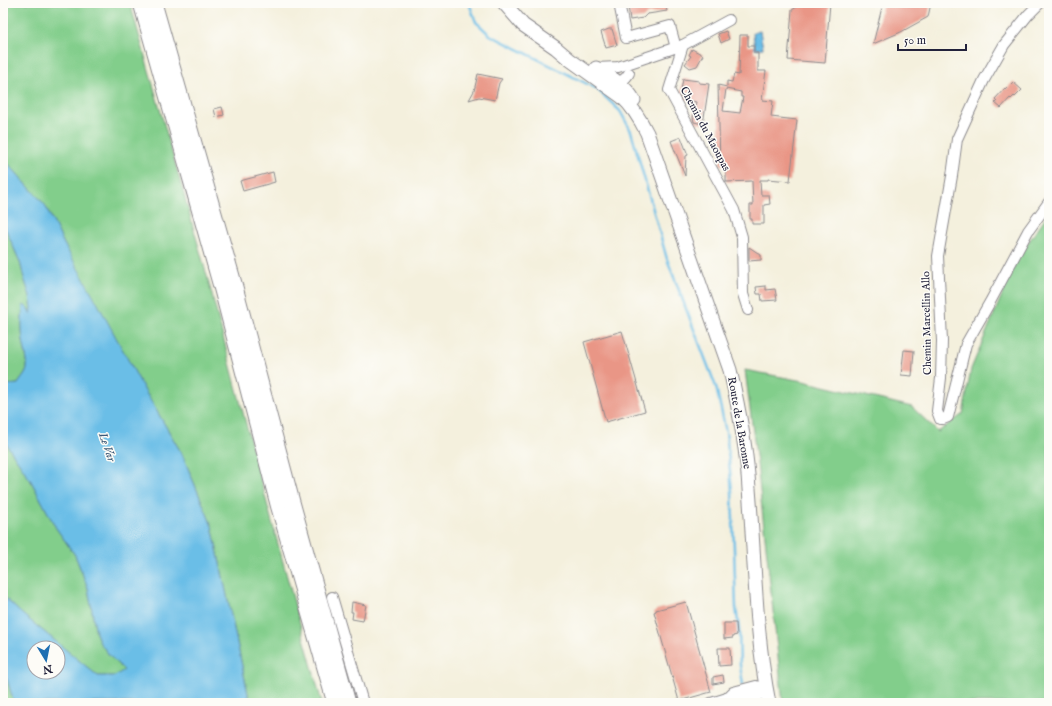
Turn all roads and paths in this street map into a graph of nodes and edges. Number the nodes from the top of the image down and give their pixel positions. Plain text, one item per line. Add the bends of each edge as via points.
1 (141, 3) edge
2 (154, 3) edge
3 (504, 3) edge
4 (619, 3) edge
5 (1040, 3) edge
6 (729, 20) dead end
7 (679, 46) junction
8 (639, 60) junction
9 (591, 69) junction
10 (629, 73) junction
11 (617, 81) junction
12 (631, 95) junction
13 (647, 133) junction
14 (1049, 202) edge
15 (748, 310) dead end
16 (332, 597) dead end
17 (766, 689) junction
18 (335, 703) edge
19 (348, 703) edge
20 (363, 703) edge
21 (711, 703) edge
22 (769, 703) edge

1 - 18 highway
2 - 19 highway via 233,280
3 - 9 main road, Route de la Baronne via 524,25 570,59
4 - 7 street via 626,38 670,26
5 - 14 street, Chemin Marcellin Allo via 1004,45 984,80 957,139 938,256 942,341 941,378 936,411 940,419 948,417 966,344 1028,231
6 - 7 street
7 - 8 street
7 - 15 street, Chemin du Maoupas via 670,90 734,210 742,237 743,294
8 - 10 street
8 - 11 street
9 - 11 main road, Route de la Baronne
9 - 11 street
10 - 11 street via 624,79
10 - 12 street
11 - 12 main road, Route de la Baronne
11 - 13 main road, Route de la Baronne
12 - 13 main road, Route de la Baronne via 640,109
13 - 17 main road, Route de la Baronne via 730,370 744,444 749,488 753,564
16 - 20 street
17 - 21 street via 756,686 734,692 727,698
17 - 22 main road, Route de la Baronne

